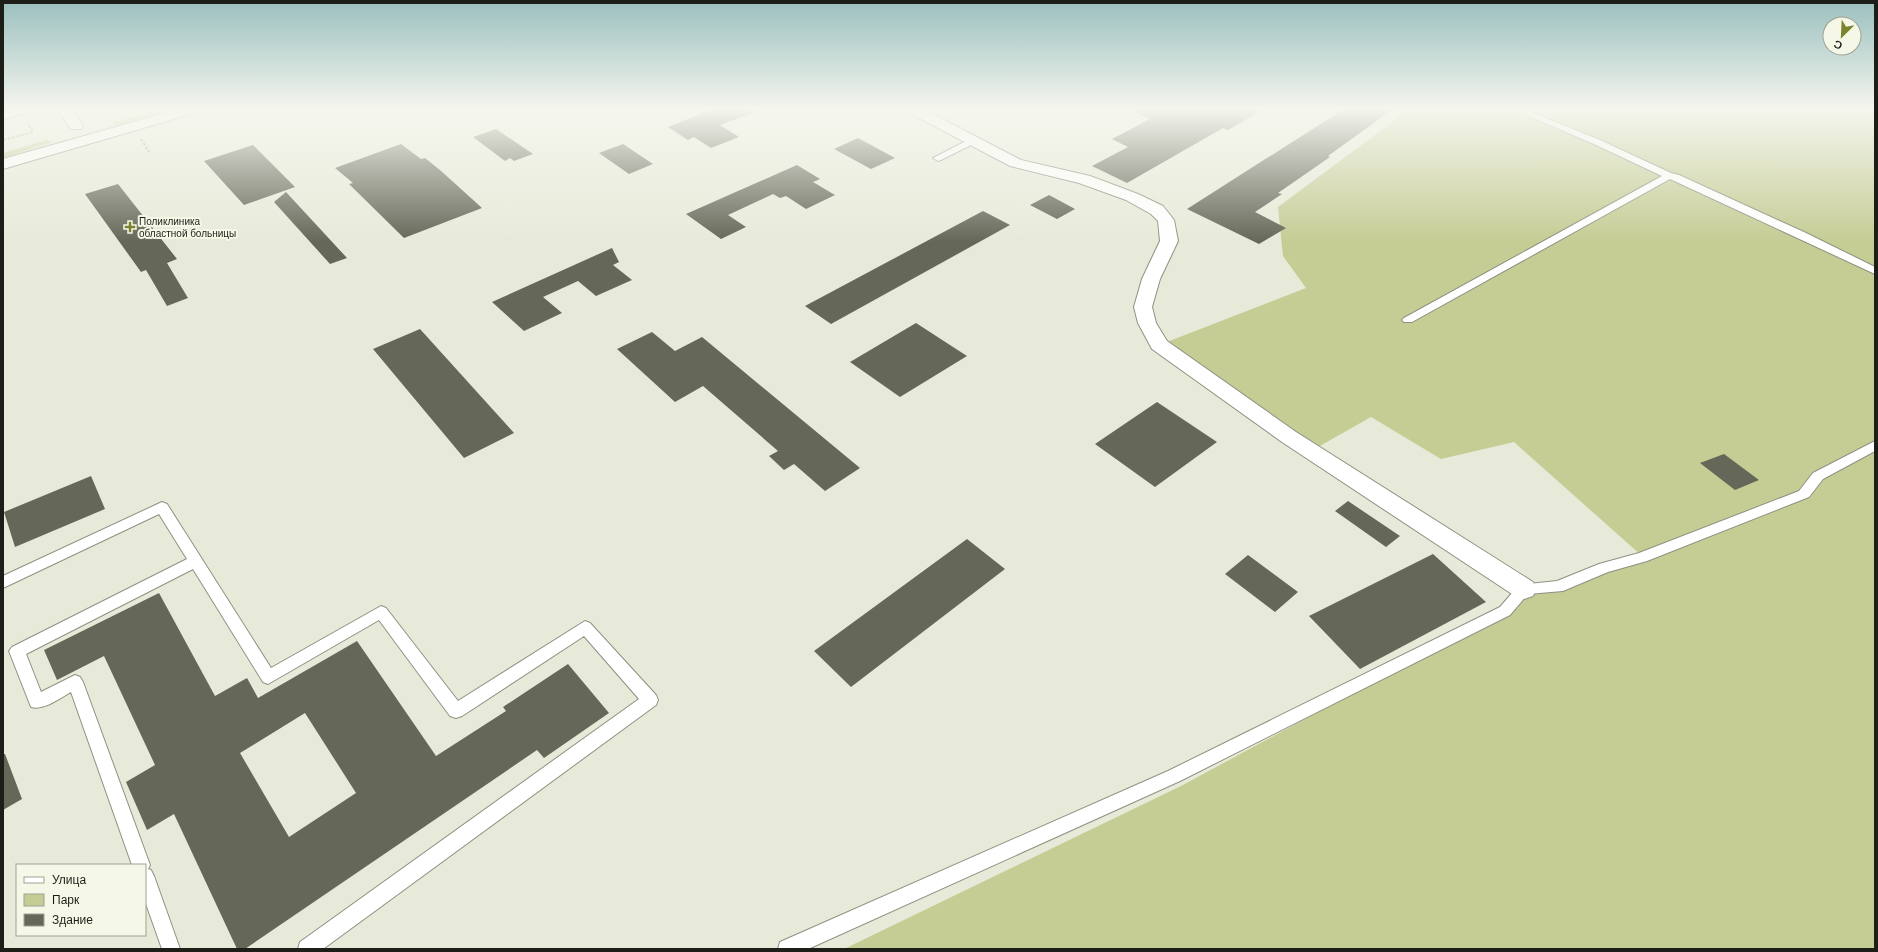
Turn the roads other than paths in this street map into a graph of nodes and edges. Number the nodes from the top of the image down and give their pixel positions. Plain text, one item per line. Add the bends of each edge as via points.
1 (27, 153) edge
2 (947, 153) edge
3 (999, 153) edge
4 (1621, 153) edge
5 (938, 158) dead end
6 (3, 164) edge
7 (1669, 176) junction
8 (1875, 271) edge
9 (1408, 320) dead end
10 (1875, 445) edge
11 (196, 561) junction
12 (3, 582) edge
13 (1524, 589) junction
14 (141, 864) edge
15 (146, 879) edge
16 (171, 949) edge
17 (307, 949) edge
18 (787, 949) edge

1 - 6 street
2 - 5 lane
3 - 13 street via 1016,163 1084,179 1132,197 1157,210 1166,220 1169,241 1151,279 1143,307 1147,323 1159,345 1289,437
4 - 7 lane
7 - 8 lane via 1802,235
7 - 9 lane
10 - 13 lane via 1818,476 1804,494 1642,557 1604,568 1558,588
11 - 12 lane via 162,507
11 - 14 lane via 17,651 37,702 75,682
11 - 17 lane via 268,677 381,612 456,711 585,627 650,700
13 - 18 lane via 1505,611 1174,776
15 - 16 lane

